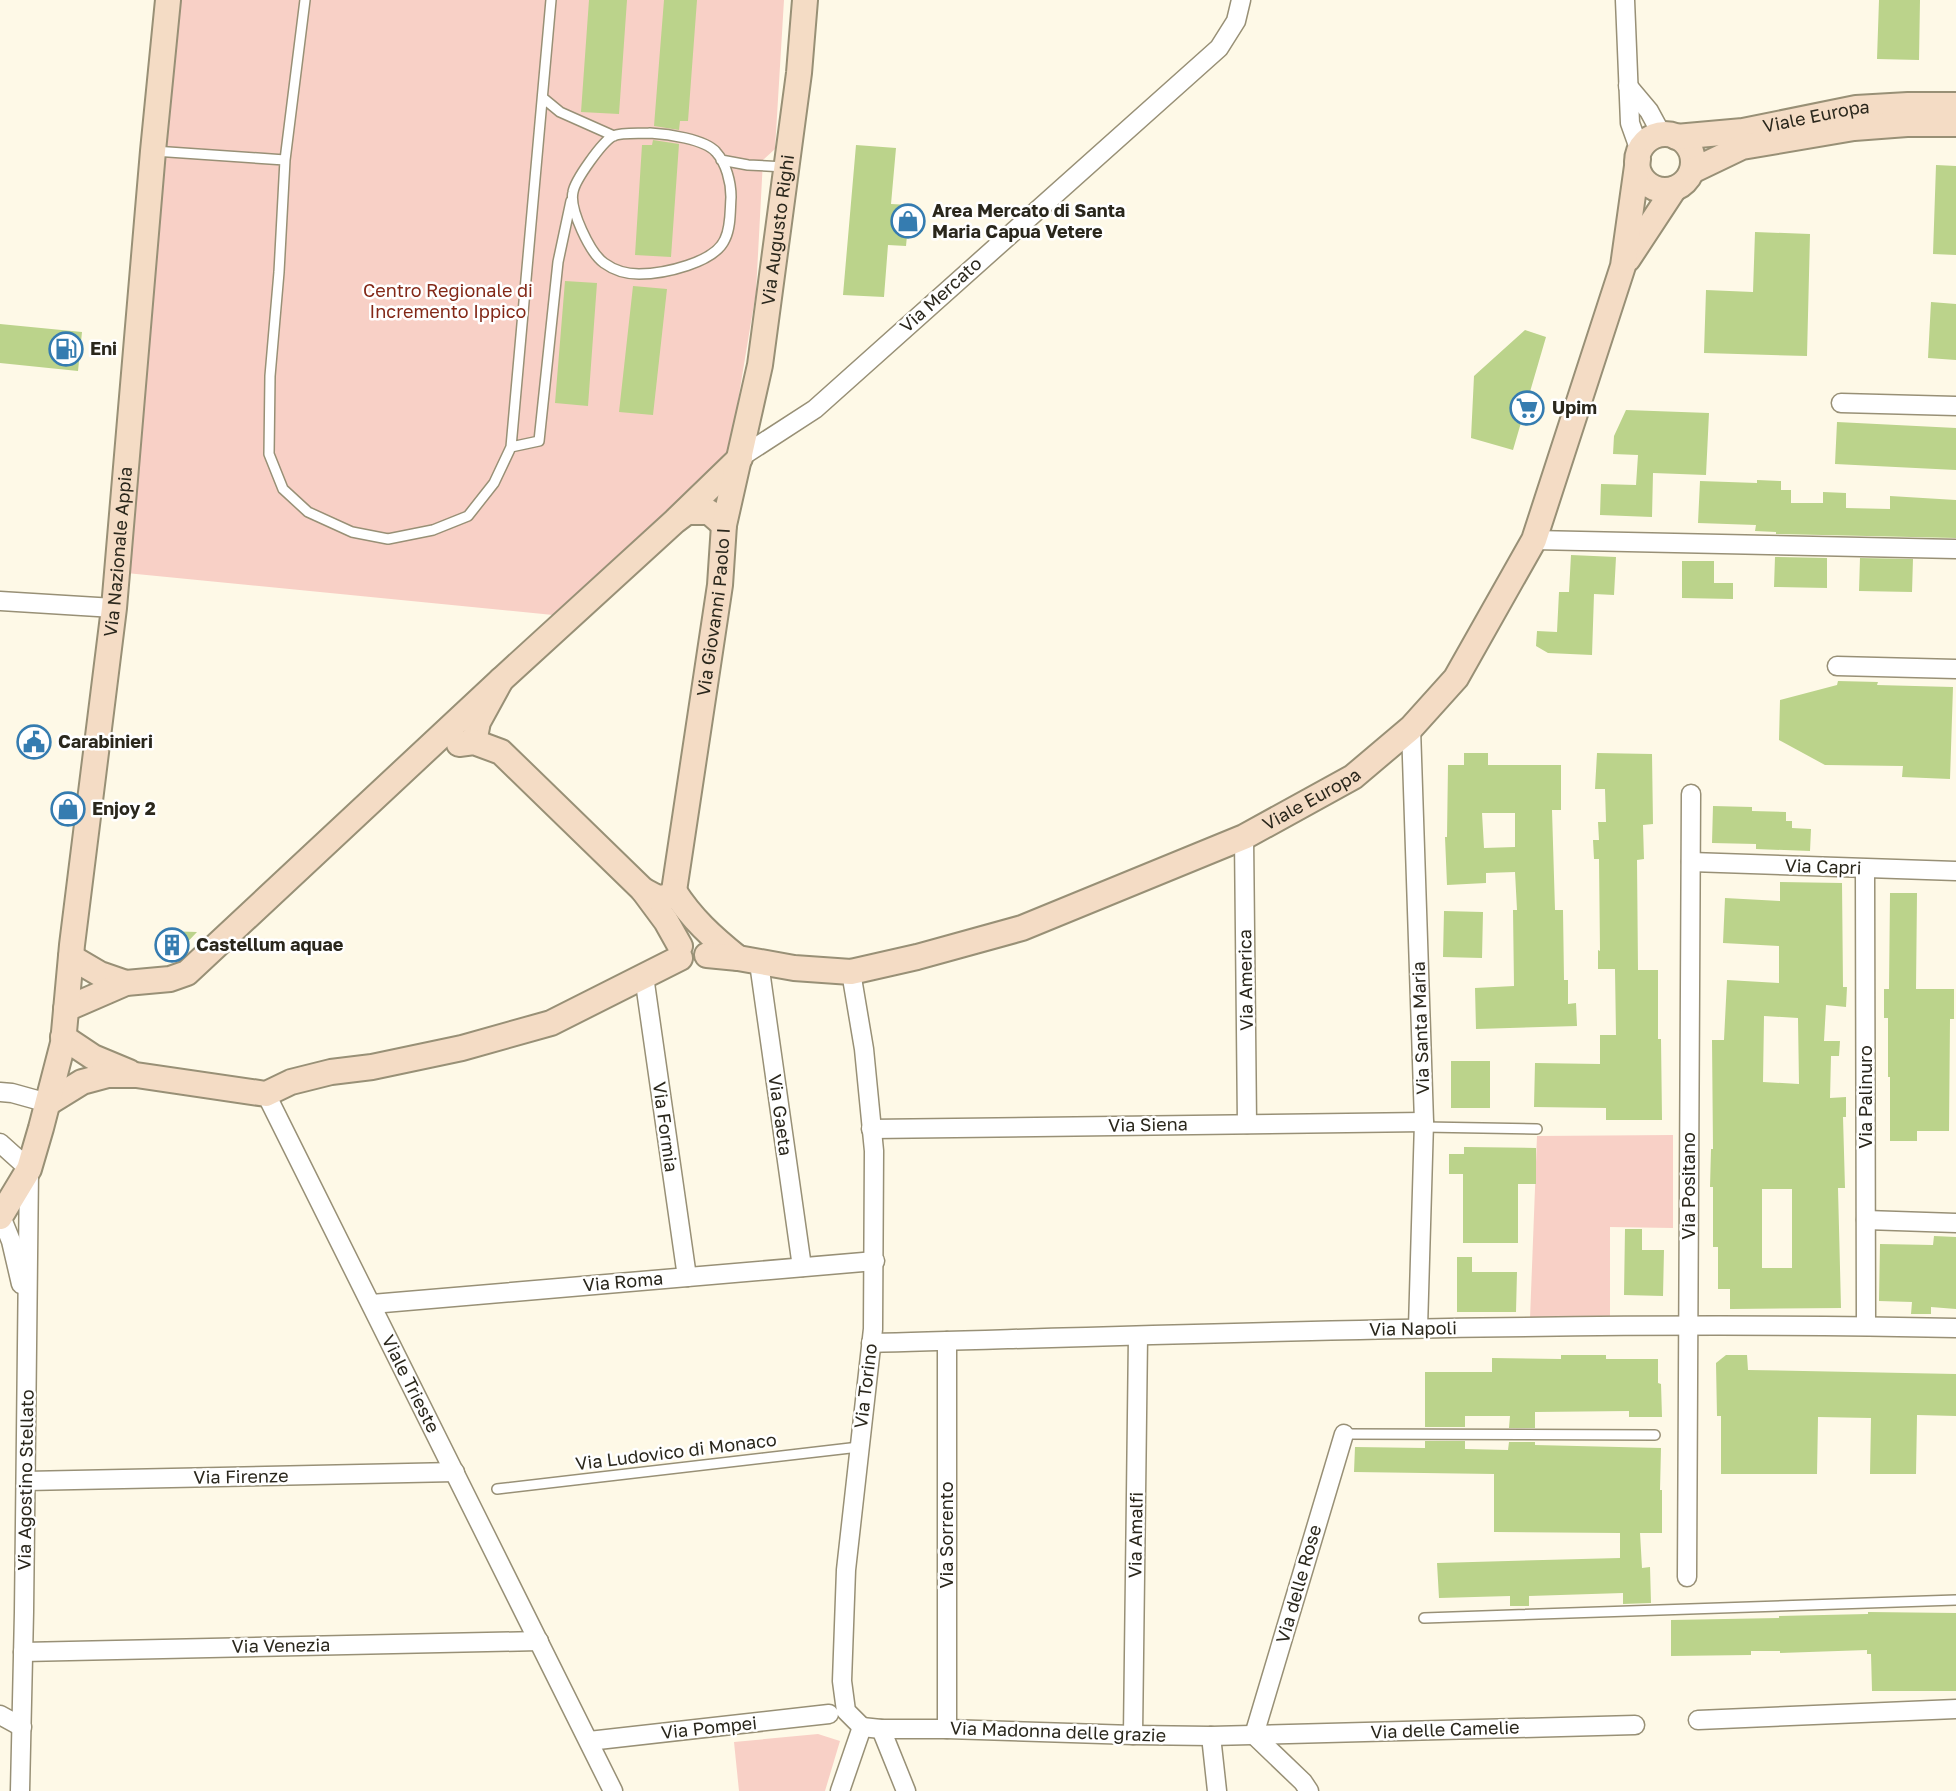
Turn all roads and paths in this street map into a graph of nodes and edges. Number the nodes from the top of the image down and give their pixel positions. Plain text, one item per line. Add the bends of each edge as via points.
1 (168, 0) edge
2 (305, 0) edge
3 (551, 0) edge
4 (805, 0) edge
5 (1241, 0) edge
6 (1625, 0) edge
7 (1628, 86) junction
8 (543, 98) junction
9 (1956, 105) edge
10 (1956, 124) edge
11 (614, 136) junction
12 (1669, 136) junction
13 (153, 151) junction
14 (1639, 155) junction
15 (285, 160) junction
16 (721, 160) junction
17 (786, 167) junction
18 (1692, 170) junction
19 (1674, 189) junction
20 (572, 191) junction
21 (1623, 266) junction
22 (1841, 403) dead end
23 (1956, 406) edge
24 (511, 447) junction
25 (741, 457) junction
26 (675, 521) junction
27 (724, 525) junction
28 (1534, 540) junction
29 (1956, 550) edge
30 (0, 601) edge
31 (114, 608) junction
32 (1838, 666) dead end
33 (1956, 669) edge
34 (501, 680) junction
35 (1411, 728) junction
36 (474, 742) junction
37 (427, 748) junction
38 (1691, 794) dead end
39 (1244, 837) junction
40 (1691, 862) junction
41 (1865, 869) junction
42 (1956, 871) edge
43 (643, 890) junction
44 (674, 891) junction
45 (680, 952) junction
46 (71, 957) junction
47 (748, 961) junction
48 (851, 972) junction
49 (644, 976) junction
50 (126, 983) junction
51 (66, 1009) junction
52 (63, 1037) junction
53 (136, 1075) junction
54 (0, 1092) edge
55 (266, 1094) junction
56 (48, 1103) junction
57 (1247, 1124) junction
58 (1424, 1124) junction
59 (872, 1129) junction
60 (1536, 1129) dead end
61 (0, 1143) edge
62 (29, 1169) junction
63 (0, 1216) edge
64 (1866, 1220) junction
65 (1956, 1223) edge
66 (875, 1261) junction
67 (802, 1267) junction
68 (687, 1277) junction
69 (372, 1304) junction
70 (28, 1325) junction
71 (1866, 1326) junction
72 (1689, 1327) junction
73 (1418, 1328) junction
74 (1956, 1328) edge
75 (1138, 1336) junction
76 (947, 1341) junction
77 (871, 1343) junction
78 (1344, 1434) joint
79 (1655, 1435) dead end
80 (859, 1447) junction
81 (455, 1472) junction
82 (26, 1481) junction
83 (497, 1489) dead end
84 (1687, 1577) dead end
85 (1956, 1600) edge
86 (1424, 1618) dead end
87 (539, 1641) junction
88 (23, 1652) junction
89 (1956, 1709) edge
90 (0, 1714) edge
91 (829, 1714) dead end
92 (1698, 1720) dead end
93 (1635, 1725) dead end
94 (22, 1727) junction
95 (872, 1728) junction
96 (947, 1729) junction
97 (1133, 1735) junction
98 (1254, 1735) junction
99 (1212, 1736) junction
100 (589, 1741) junction
101 (20, 1791) edge
102 (613, 1791) edge
103 (840, 1791) edge
104 (906, 1791) edge
105 (1217, 1791) edge
106 (1309, 1791) edge

1 - 13 street, Via Nazionale Appia
2 - 15 lane
3 - 8 lane
4 - 17 street, Via Augusto Righi
5 - 25 street, Via Mercato via 1237,21 1219,48 815,409
6 - 7 street
7 - 12 street
7 - 14 street via 1630,123
8 - 11 lane via 560,112
8 - 24 lane
9 - 12 street, Viale Europa via 1856,108 1743,131
10 - 18 street, Viale Europa via 1854,128 1742,147
11 - 16 lane via 678,136 715,150
11 - 20 lane via 598,149
12 - 14 street via 1653,137
12 - 18 street via 1689,147
13 - 15 lane
13 - 31 street, Via Nazionale Appia
14 - 19 street via 1638,169 1648,184 1665,191
14 - 21 street, Viale Europa
15 - 24 lane via 268,420 269,454 283,489 308,512 352,532 388,539 433,530 468,516 494,484
16 - 17 lane
16 - 20 lane via 731,188 725,241 710,255 679,269 638,274 601,262 575,214
17 - 25 street, Via Augusto Righi via 760,365
18 - 19 street
19 - 21 street, Viale Europa
20 - 24 lane via 558,262 539,440
21 - 28 street, Viale Europa
22 - 23 street
25 - 26 street
25 - 27 street, Via Augusto Righi
26 - 27 street, Via Giovanni Paolo I via 687,512 709,512
26 - 34 street, Via Giovanni Paolo I
27 - 44 street, Via Giovanni Paolo I via 720,585
28 - 29 street
28 - 35 street, Viale Europa via 1456,678
30 - 31 street
31 - 46 street, Via Nazionale Appia
32 - 33 street
34 - 36 street, Via Giovanni Paolo I via 478,722
34 - 37 street
35 - 39 street, Viale Europa via 1353,777
35 - 58 street, Via Santa Maria
36 - 37 street
36 - 43 street via 501,752
37 - 50 street via 187,973
38 - 40 street, Via Positano
39 - 48 street, Viale Europa via 1022,928
39 - 57 street, Via America
40 - 41 street, Via Capri
40 - 72 street, Via Positano
41 - 42 street, Via Capri
41 - 64 street, Via Palinuro
43 - 44 street via 657,898
43 - 45 street via 666,921
44 - 47 street via 702,927
45 - 47 street, Viale Europa via 682,942 700,938 707,946 707,956
45 - 49 street
46 - 50 street
46 - 51 street, Via Nazionale Appia
47 - 48 street, Viale Europa
47 - 67 street, Via Gaeta
48 - 59 street, Via Torino
49 - 55 street via 551,1023 462,1048 331,1072
49 - 68 street, Via Formia
50 - 51 street
51 - 52 street, Via Nazionale Appia
52 - 53 street via 93,1057
52 - 56 street, Via Nazionale Appia
53 - 55 street
53 - 56 street via 108,1075 82,1082
54 - 56 street
55 - 69 street, Viale Trieste
56 - 62 street, Via Nazionale Appia
57 - 58 street, Via Siena
57 - 59 street, Via Siena
58 - 60 lane
58 - 73 street, Via Santa Maria
59 - 66 street, Via Torino
61 - 62 street
62 - 63 street, Via Nazionale Appia
62 - 70 street, Via Agostino Stellato
63 - 70 street via 11,1241
64 - 65 street
64 - 71 street, Via Palinuro
66 - 67 street, Via Roma
66 - 77 street, Via Torino
67 - 68 street, Via Roma
68 - 69 street, Via Roma
69 - 81 street, Viale Trieste
70 - 82 street, Via Agostino Stellato
71 - 72 street, Via Napoli
71 - 74 street, Via Napoli
72 - 73 street, Via Napoli
72 - 84 street, Via Positano
73 - 75 street, Via Napoli
75 - 76 street, Via Napoli
75 - 97 street, Via Amalfi
76 - 77 street, Via Napoli
76 - 96 street, Via Sorrento
77 - 80 street, Via Torino
78 - 79 lane
78 - 98 street, Via delle Rose
80 - 83 lane, Via Ludovico di Monaco
80 - 95 street, Via Torino via 846,1570 842,1681 846,1711
81 - 82 street, Via Firenze
81 - 87 street, Viale Trieste
82 - 88 street, Via Agostino Stellato
85 - 86 lane
87 - 88 street, Via Venezia
87 - 100 street, Viale Trieste
88 - 94 street, Via Agostino Stellato
89 - 92 street
90 - 94 street
91 - 100 street, Via Pompei
93 - 98 street, Via delle Camelie
94 - 101 street, Via Agostino Stellato
95 - 96 street, Via Madonna delle grazie
95 - 103 street
95 - 104 street, Via Torino
96 - 97 street, Via Madonna delle grazie
97 - 99 street, Via Madonna delle grazie
98 - 99 street, Via Madonna delle grazie
98 - 106 street
99 - 105 street
100 - 102 street, Viale Trieste

